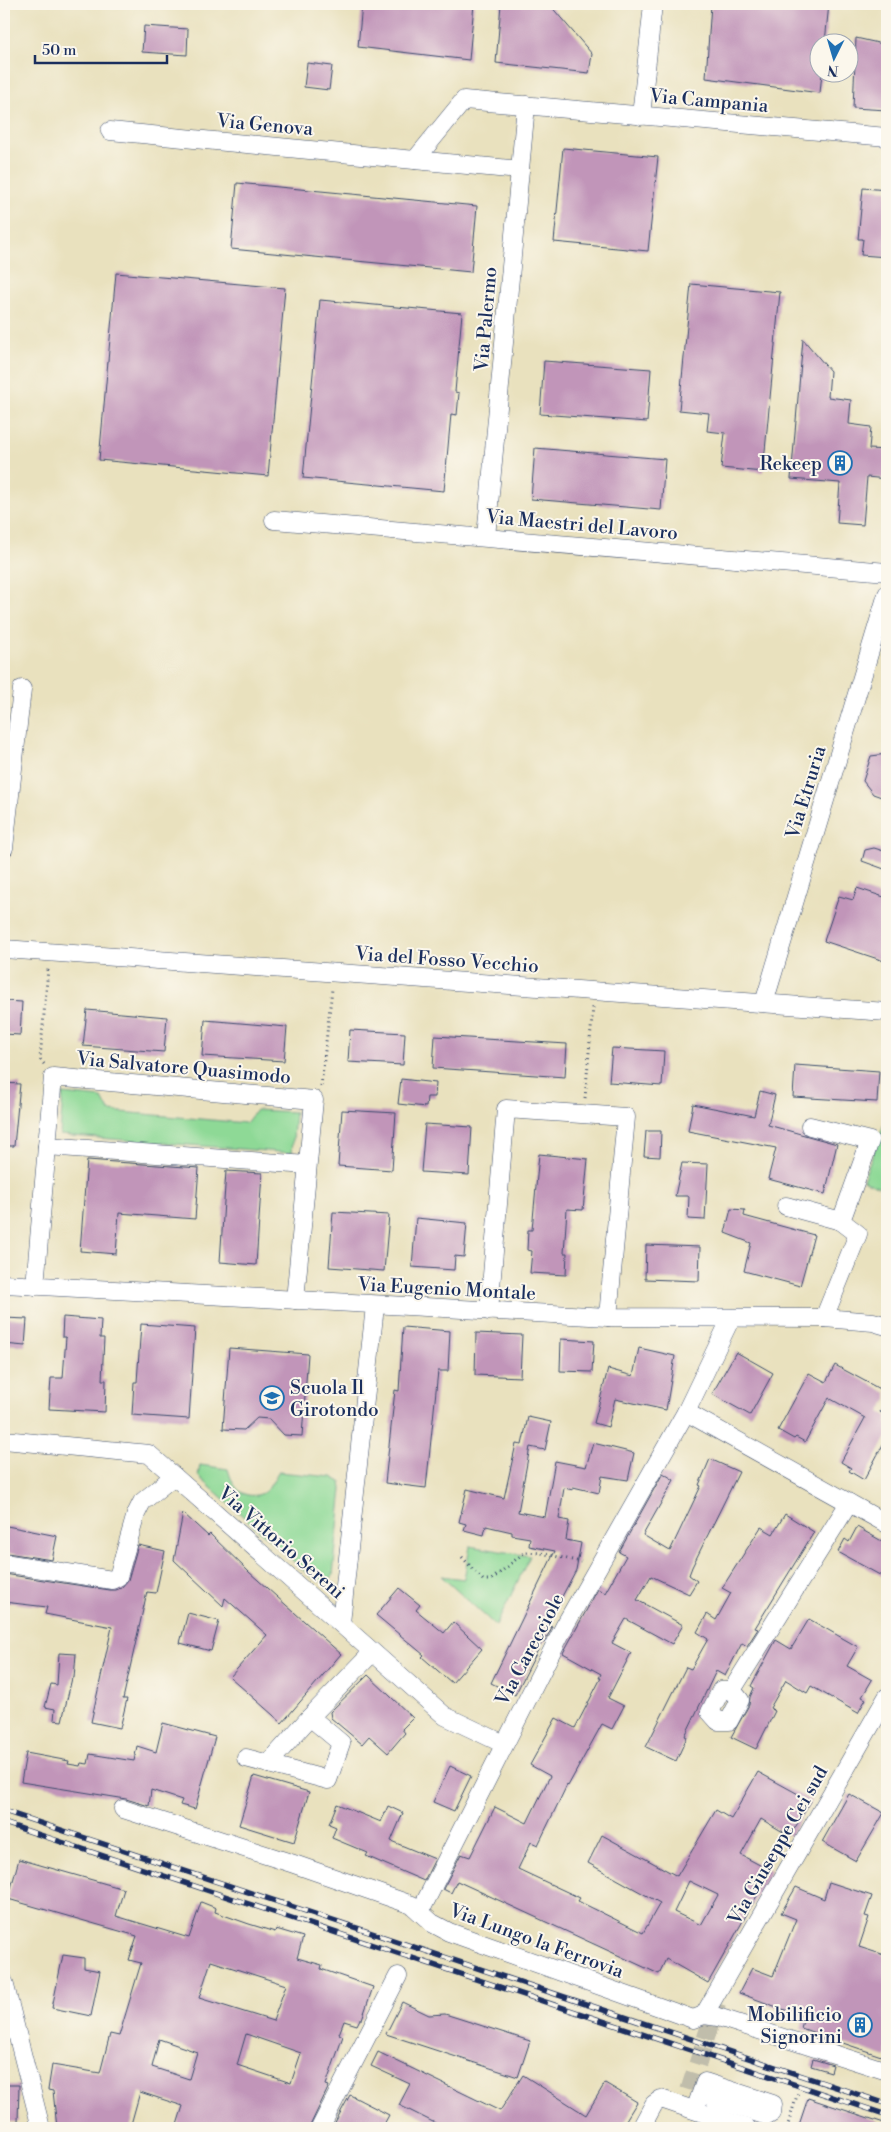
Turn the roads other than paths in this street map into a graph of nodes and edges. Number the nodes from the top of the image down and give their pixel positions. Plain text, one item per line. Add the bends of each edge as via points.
1 (652, 4) edge
2 (526, 105) junction
3 (641, 116) junction
4 (110, 131) dead end
5 (887, 137) edge
6 (415, 160) junction
7 (520, 170) junction
8 (274, 520) dead end
9 (486, 537) junction
10 (887, 572) edge
11 (887, 594) edge
12 (22, 689) dead end
13 (4, 848) edge
14 (4, 949) edge
15 (764, 1003) junction
16 (887, 1012) edge
17 (810, 1126) dead end
18 (47, 1146) junction
19 (308, 1165) junction
20 (786, 1206) dead end
21 (841, 1221) junction
22 (4, 1284) edge
23 (35, 1286) junction
24 (295, 1300) junction
25 (376, 1306) junction
26 (489, 1312) junction
27 (608, 1318) junction
28 (731, 1318) junction
29 (824, 1318) junction
30 (887, 1326) edge
31 (686, 1412) junction
32 (4, 1440) edge
33 (174, 1476) junction
34 (849, 1503) junction
35 (887, 1524) edge
36 (4, 1563) edge
37 (341, 1623) junction
38 (372, 1653) junction
39 (732, 1690) dead end
40 (887, 1697) edge
41 (310, 1717) junction
42 (504, 1744) junction
43 (246, 1758) dead end
44 (268, 1764) junction
45 (123, 1809) dead end
46 (420, 1912) junction
47 (752, 1929) junction
48 (398, 1976) dead end
49 (4, 1982) edge
50 (717, 2003) tunnel mouth
51 (704, 2015) junction
52 (887, 2071) edge
53 (714, 2100) tunnel mouth
54 (696, 2110) junction
55 (41, 2128) edge
56 (320, 2128) edge
57 (641, 2128) edge
58 (747, 2128) edge

1 - 3 street
2 - 3 street, Via Campania
2 - 6 street via 464,100
2 - 7 street, Via Palermo
3 - 5 street, Via Campania
4 - 6 street, Via Genova
6 - 7 street, Via Genova
7 - 9 street, Via Palermo
8 - 9 street, Via Maestri del Lavoro
9 - 10 street, Via Maestri del Lavoro
11 - 15 street, Via Etruria
12 - 13 street
14 - 15 street, Via del Fosso Vecchio
15 - 16 street, Via del Fosso Vecchio
17 - 21 street via 870,1141
18 - 19 street
18 - 19 street, Via Salvatore Quasimodo via 53,1077 314,1100
18 - 23 street, Via Salvatore Quasimodo
19 - 24 street, Via Salvatore Quasimodo
20 - 21 street
21 - 29 street via 858,1234
22 - 23 street, Via Eugenio Montale
23 - 24 street, Via Eugenio Montale
24 - 25 street, Via Eugenio Montale
25 - 26 street, Via Eugenio Montale
25 - 37 street
26 - 27 street, Via Eugenio Montale
26 - 27 street via 506,1109 626,1117
27 - 28 street, Via Eugenio Montale
28 - 29 street, Via Eugenio Montale
28 - 31 street, Via Carecciole
29 - 30 street, Via Eugenio Montale
31 - 34 street
31 - 42 street, Via Carecciole via 564,1626
32 - 33 street, Via Vittorio Sereni via 149,1454
33 - 36 street via 142,1502 118,1577 112,1580
33 - 37 street, Via Vittorio Sereni
34 - 35 street
34 - 39 street
37 - 38 street, Via Vittorio Sereni
38 - 41 street
38 - 42 street, Via Vittorio Sereni via 445,1716
40 - 47 street, Via Giuseppe Cei sud
41 - 44 street
41 - 44 street via 341,1744 328,1780
42 - 46 street, Via Carecciole
43 - 44 street
45 - 46 street, Via Lungo la Ferrovia via 294,1864 412,1905
46 - 51 street, Via Lungo la Ferrovia via 432,1924 449,1932 693,2019
47 - 50 street via 755,1936
47 - 51 street, Via Giuseppe Cei sud
48 - 56 street
49 - 55 street
51 - 52 street, Via Lungo la Ferrovia
53 - 54 street via 767,2116 773,2109 773,2104 705,2082
54 - 57 street via 661,2099 654,2104
54 - 58 street

